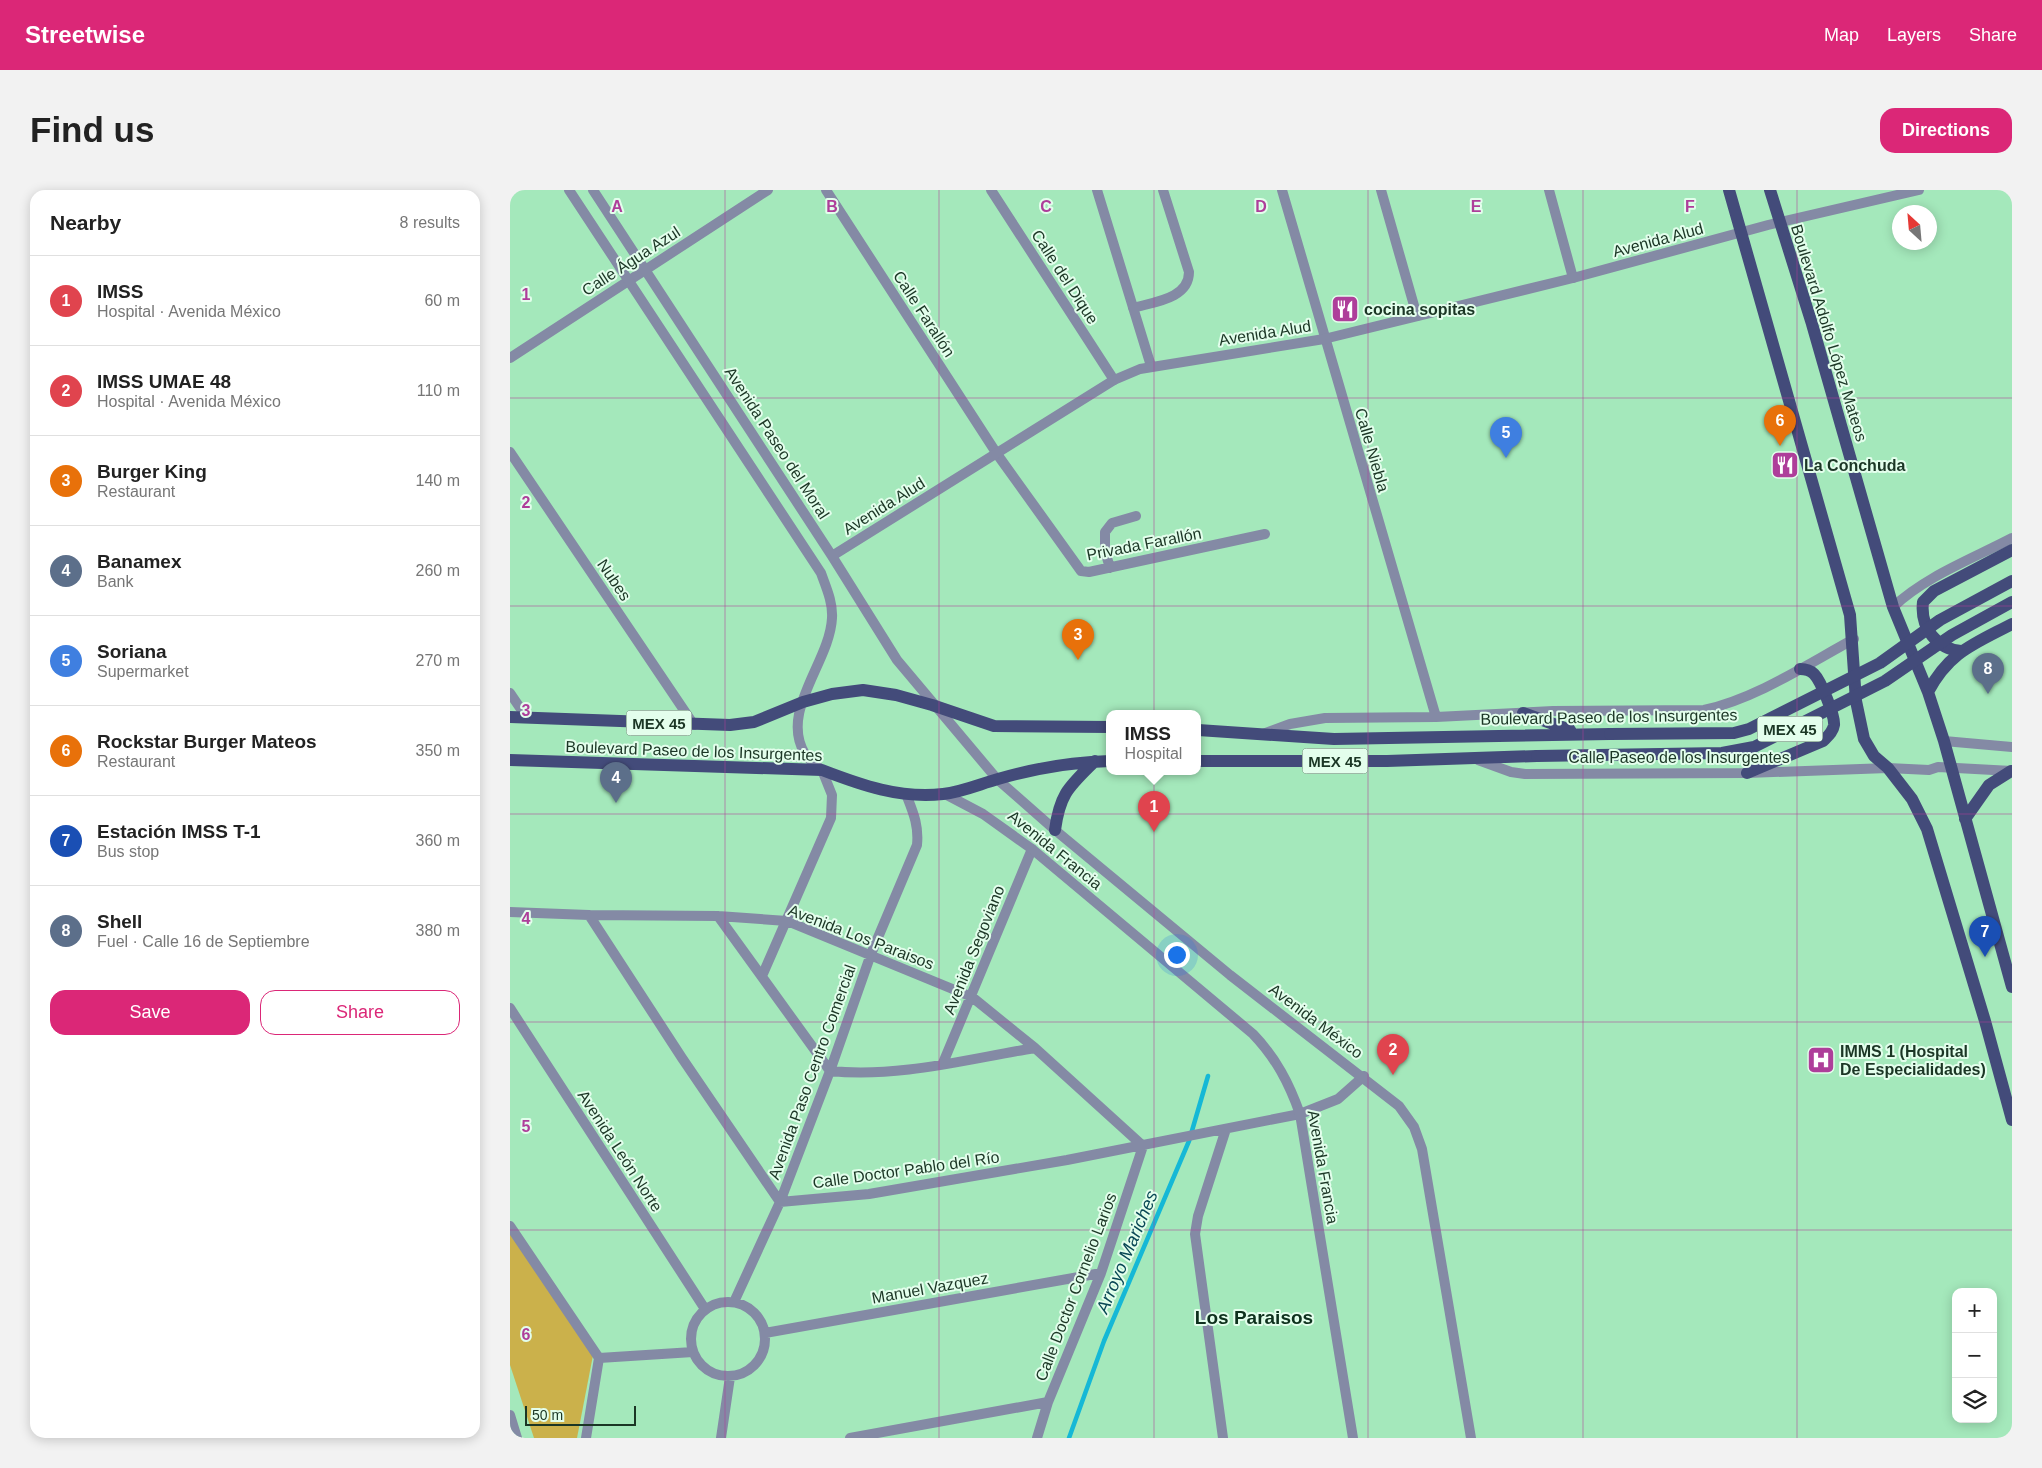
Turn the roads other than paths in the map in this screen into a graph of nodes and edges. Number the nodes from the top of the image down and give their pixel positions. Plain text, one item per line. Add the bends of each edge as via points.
1 (569, 190) edge
2 (593, 190) edge
3 (768, 190) edge
4 (826, 190) edge
5 (991, 190) edge
6 (1097, 190) edge
7 (1163, 190) edge
8 (1282, 190) edge
9 (1381, 190) edge
10 (1549, 190) edge
11 (1729, 190) edge
12 (1770, 190) edge
13 (1919, 190) edge
14 (1779, 223) junction
15 (1742, 233) junction
16 (646, 269) junction
17 (1573, 278) junction
18 (628, 280) junction
19 (1133, 308) junction
20 (1417, 316) junction
21 (1324, 339) junction
22 (510, 358) edge
23 (1151, 366) junction
24 (1114, 380) junction
25 (510, 452) edge
26 (997, 454) junction
27 (1136, 516) dead end
28 (1265, 534) dead end
29 (2012, 538) edge
30 (2012, 550) edge
31 (832, 556) junction
32 (1110, 568) junction
33 (2012, 581) edge
34 (2012, 602) edge
35 (1893, 607) junction
36 (2012, 624) edge
37 (1854, 639) junction
38 (1962, 651) junction
39 (1800, 669) junction
40 (1928, 692) junction
41 (510, 693) edge
42 (803, 702) junction
43 (932, 705) junction
44 (1523, 712) junction
45 (510, 717) edge
46 (1436, 717) junction
47 (527, 718) junction
48 (694, 725) junction
49 (1106, 727) edge
50 (1201, 730) edge
51 (1580, 734) junction
52 (1259, 735) junction
53 (1944, 741) junction
54 (2012, 747) edge
55 (1473, 758) junction
56 (510, 760) edge
57 (1095, 761) junction
58 (1106, 761) edge
59 (1201, 761) edge
60 (1888, 768) junction
61 (822, 770) junction
62 (1952, 770) junction
63 (2012, 771) edge
64 (1747, 773) junction
65 (997, 779) junction
66 (906, 794) junction
67 (945, 794) junction
68 (1965, 819) junction
69 (1055, 830) junction
70 (1032, 848) junction
71 (510, 912) edge
72 (589, 915) junction
73 (718, 916) junction
74 (787, 921) junction
75 (870, 954) junction
76 (762, 976) junction
77 (2012, 986) edge
78 (972, 997) junction
79 (510, 1008) edge
80 (1035, 1048) junction
81 (943, 1063) junction
82 (830, 1071) junction
83 (1364, 1076) junction
84 (1300, 1114) junction
85 (2012, 1120) edge
86 (1226, 1129) junction
87 (1143, 1146) junction
88 (780, 1202) junction
89 (510, 1226) edge
90 (1100, 1273) junction
91 (734, 1302) junction
92 (705, 1310) junction
93 (765, 1333) junction
94 (692, 1352) junction
95 (600, 1358) junction
96 (730, 1376) junction
97 (1048, 1402) junction
98 (510, 1415) edge
99 (518, 1438) edge
100 (586, 1438) edge
101 (721, 1438) edge
102 (850, 1438) edge
103 (1037, 1438) edge
104 (1223, 1438) edge
105 (1353, 1438) edge
106 (1471, 1438) edge

1 - 18 street
2 - 16 street, Avenida Paseo del Moral
3 - 16 street, Calle Água Azul
4 - 26 street, Calle Farallón
5 - 24 street, Calle del Dique
6 - 19 street
7 - 19 street via 1189,281 1176,295
8 - 21 street, Calle Niebla
9 - 20 street
10 - 17 street
11 - 15 main road
12 - 14 main road, Boulevard Adolfo López Mateos
13 - 14 street, Avenida Alud
14 - 15 street, Avenida Alud
14 - 35 main road, Boulevard Adolfo López Mateos via 1812,324
15 - 17 street, Avenida Alud
15 - 37 main road via 1850,615
16 - 18 street, Calle Água Azul
16 - 31 street, Avenida Paseo del Moral
17 - 20 street, Avenida Alud
18 - 22 street, Calle Água Azul
18 - 42 street via 821,573 830,597 832,618
19 - 23 street
20 - 21 street, Avenida Alud
21 - 23 street, Avenida Alud
21 - 46 street, Calle Niebla
23 - 24 street, Avenida Alud via 1128,372
24 - 26 street, Avenida Alud
25 - 48 street, Nubes
26 - 31 street, Avenida Alud
26 - 32 street, Privada Farallón via 1076,567 1089,572
27 - 32 street via 1112,523 1105,532 1105,551
28 - 32 street, Privada Farallón
29 - 35 street via 1923,584
30 - 38 main road via 1934,591 1923,602 1923,616 1935,640 1950,650
31 - 43 street, Avenida Paseo del Moral via 897,660
33 - 51 main road, Boulevard Paseo de los Insurgentes / MEX 45, bridge via 1940,620 1880,663 1749,729 1734,733
34 - 55 main road, MEX 45, bridge via 1957,631 1885,681 1754,746 1722,752
35 - 40 main road, Boulevard Adolfo López Mateos
36 - 38 main road
37 - 39 street
37 - 60 main road via 1856,701 1864,739 1874,756
38 - 40 main road via 1938,674
39 - 44 street via 1726,705 1704,710
39 - 64 main road via 1811,672 1818,680 1834,719 1834,728 1823,741
40 - 53 main road, Boulevard Adolfo López Mateos
41 - 47 street
42 - 43 main road, Boulevard Paseo de los Insurgentes / MEX 45 via 863,690
42 - 48 main road, Boulevard Paseo de los Insurgentes / MEX 45 via 754,722
42 - 61 street via 797,733 806,756
43 - 49 main road, Boulevard Paseo de los Insurgentes / MEX 45 via 994,726
43 - 65 street, Avenida Paseo del Moral
44 - 46 street
44 - 51 main road
45 - 47 main road, Boulevard Paseo de los Insurgentes / MEX 45
46 - 52 street via 1309,719
47 - 48 main road, Boulevard Paseo de los Insurgentes / MEX 45
50 - 52 main road, Boulevard Paseo de los Insurgentes / MEX 45
51 - 52 main road, Boulevard Paseo de los Insurgentes / MEX 45 via 1334,739
53 - 54 street
53 - 62 main road, Boulevard Adolfo López Mateos
55 - 59 main road, MEX 45
55 - 64 street, Calle Paseo de los Insurgentes via 1525,774
56 - 61 main road, Boulevard Paseo de los Insurgentes
57 - 58 main road, Boulevard Paseo de los Insurgentes
57 - 65 main road, Boulevard Paseo de los Insurgentes via 1043,767
57 - 69 main road via 1062,797
60 - 62 street, Calle Paseo de los Insurgentes via 1929,770 1938,767
60 - 64 street, Calle Paseo de los Insurgentes
60 - 85 main road via 1912,799 1927,829
61 - 66 main road, Boulevard Paseo de los Insurgentes via 861,785
61 - 74 street via 832,795 830,818
62 - 63 street, Calle Paseo de los Insurgentes
62 - 68 main road, Boulevard Adolfo López Mateos
63 - 68 main road via 1989,785
65 - 67 main road, Boulevard Paseo de los Insurgentes
65 - 69 street, Avenida México
66 - 67 main road, Boulevard Paseo de los Insurgentes
66 - 75 street, Avenida Paso Centro Comercial via 916,818 917,845
67 - 70 street, Avenida Francia via 983,814
68 - 77 main road, Boulevard Adolfo López Mateos
69 - 83 street, Avenida México via 1230,975
70 - 78 street, Avenida Segoviano
70 - 84 street, Avenida Francia via 1253,1034 1277,1062
71 - 72 street, Avenida Los Paraisos
72 - 73 street, Avenida Los Paraisos
72 - 88 street
73 - 74 street, Avenida Los Paraisos
73 - 76 street
74 - 75 street, Avenida Los Paraisos
74 - 76 street
75 - 78 street, Avenida Los Paraisos
75 - 82 street, Avenida Paso Centro Comercial
76 - 82 street
78 - 80 street, Avenida Los Paraisos
78 - 81 street, Avenida Segoviano
79 - 92 street, Avenida León Norte
80 - 81 street
80 - 87 street, Avenida Los Paraisos
81 - 82 street via 890,1073
82 - 88 street, Avenida Paso Centro Comercial
83 - 84 street, Calle Doctor Pablo del Río via 1338,1100
83 - 106 street, Avenida México via 1399,1106 1414,1127 1422,1149
84 - 86 street, Calle Doctor Pablo del Río
84 - 105 street, Avenida Francia
86 - 87 street, Calle Doctor Pablo del Río
86 - 104 street via 1195,1234
87 - 88 street, Calle Doctor Pablo del Río via 868,1194
87 - 90 street, Calle Doctor Cornelio Larios
88 - 91 street, Avenida Paso Centro Comercial
89 - 95 street
90 - 93 street, Manuel Vazquez
90 - 97 street, Calle Doctor Cornelio Larios
91 - 92 street via 714,1304
91 - 93 street via 755,1312
92 - 94 street via 696,1318 692,1329
93 - 96 street via 765,1346 753,1367 742,1374
94 - 95 street
94 - 96 street via 707,1370
95 - 100 street
96 - 101 street
97 - 102 street
97 - 103 street, Calle Doctor Cornelio Larios
98 - 99 street

